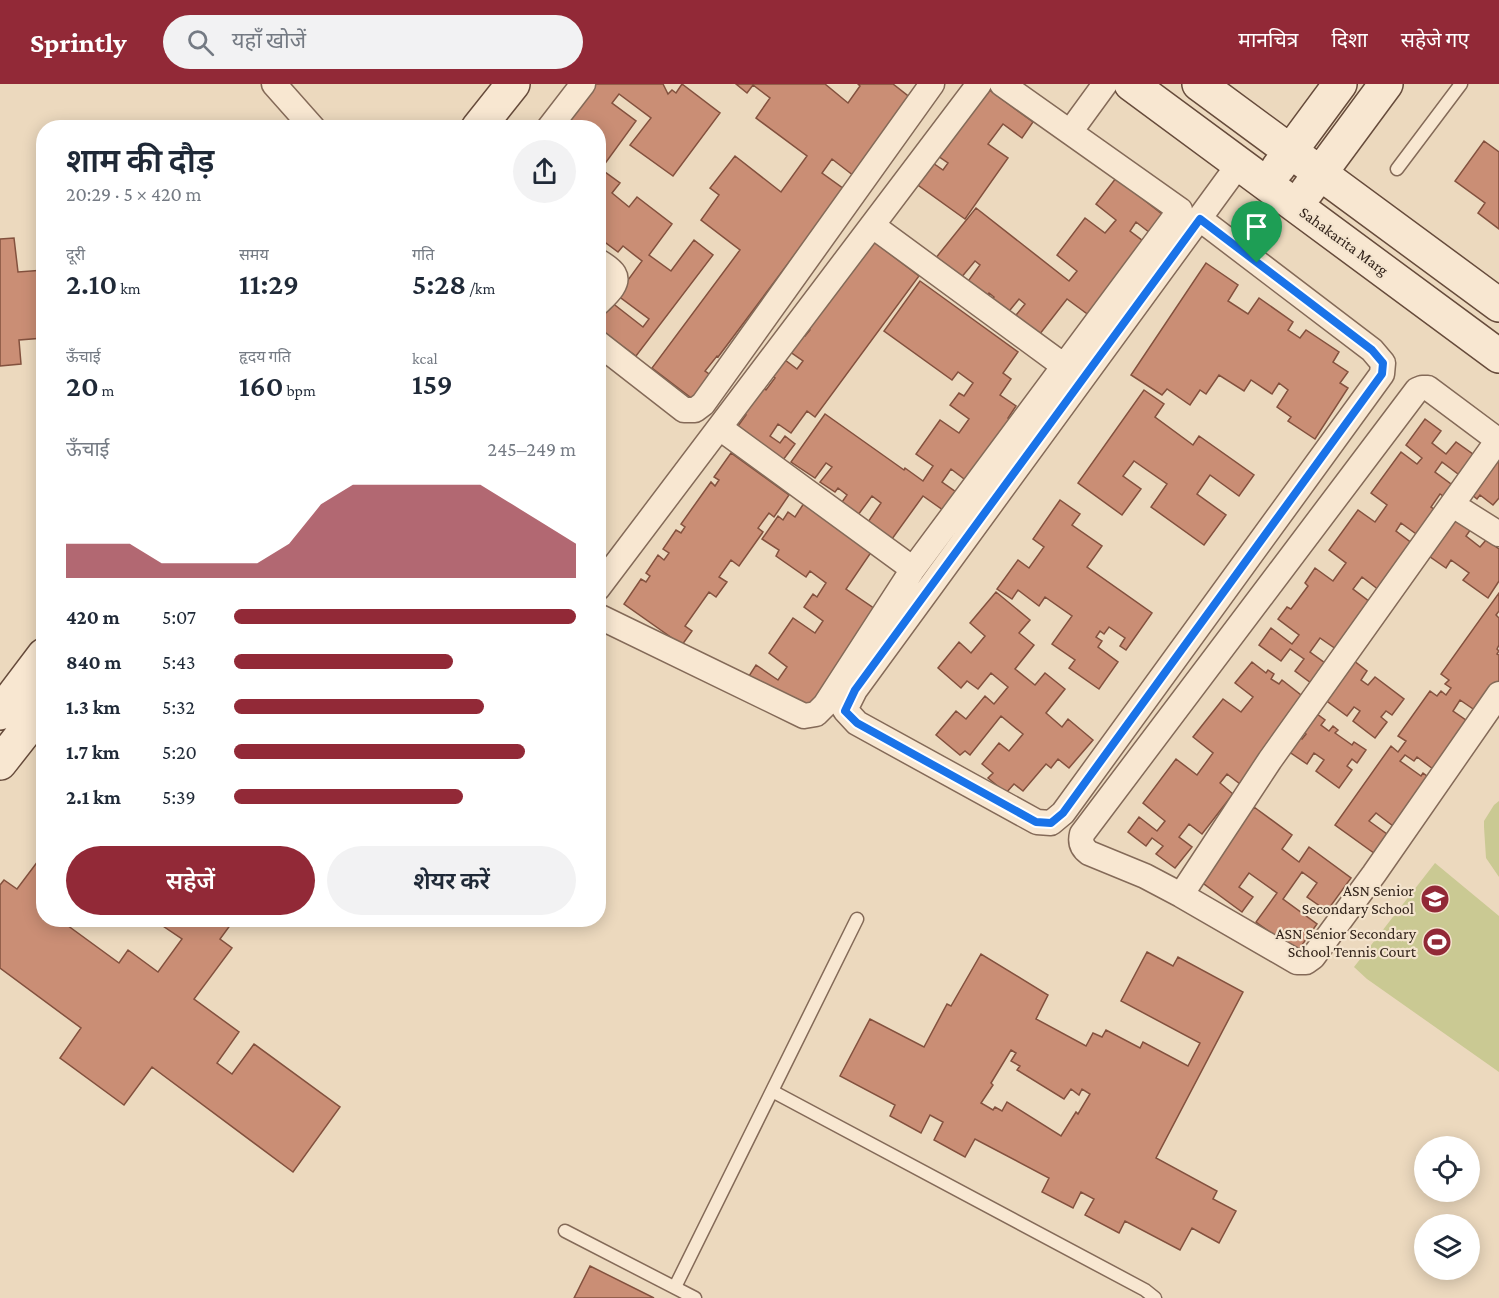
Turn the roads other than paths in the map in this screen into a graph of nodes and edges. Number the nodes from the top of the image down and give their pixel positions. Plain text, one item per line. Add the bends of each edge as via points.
1 (274, 84) edge
2 (487, 84) edge
3 (513, 84) edge
4 (583, 84) edge
5 (932, 84) edge
6 (979, 84) edge
7 (1002, 84) edge
8 (1105, 84) edge
9 (1131, 84) edge
10 (1199, 84) edge
11 (1340, 84) edge
12 (1386, 84) edge
13 (1461, 84) edge
14 (306, 120) edge
15 (460, 120) edge
16 (484, 120) edge
17 (555, 120) edge
18 (1070, 132) junction
19 (1290, 151) junction
20 (1239, 164) junction
21 (1396, 169) dead end
22 (1320, 173) junction
23 (1266, 184) junction
24 (1296, 206) junction
25 (1200, 219) junction
26 (873, 226) junction
27 (606, 267) edge
28 (606, 294) edge
29 (1499, 305) edge
30 (606, 348) edge
31 (1499, 356) edge
32 (1064, 366) junction
33 (720, 428) junction
34 (1499, 440) edge
35 (1453, 505) junction
36 (1499, 534) edge
37 (913, 569) junction
38 (606, 578) edge
39 (606, 620) edge
40 (36, 665) edge
41 (1499, 694) edge
42 (1, 708) edge
43 (36, 717) edge
44 (0, 763) edge
45 (1181, 895) junction
46 (857, 919) dead end
47 (772, 1091) junction
48 (565, 1231) dead end
49 (675, 1287) junction
50 (695, 1298) edge
51 (1155, 1298) edge

1 - 14 street
2 - 15 street
3 - 16 street
4 - 17 street
5 - 30 street via 703,404 694,410 684,410
6 - 26 street
7 - 18 street
8 - 18 street
9 - 20 street, Sahakarita Marg
10 - 19 street
11 - 19 street
12 - 22 street
13 - 21 lane
18 - 32 street via 1180,210
19 - 22 street
19 - 23 street
20 - 23 street, Sahakarita Marg
20 - 25 street
22 - 24 street
22 - 29 street
23 - 24 street, Sahakarita Marg
24 - 31 street, Sahakarita Marg
25 - 25 street via 855,690 845,711 857,723 1036,822 1051,823 1063,813 1382,374 1383,363 1372,350
26 - 32 street
26 - 33 street
27 - 28 street via 616,279
32 - 37 street
33 - 37 street
33 - 38 street
34 - 35 street
34 - 45 street via 1428,388 1417,390 1082,834 1084,849 1089,853
35 - 36 street
35 - 45 street via 1270,760
37 - 39 street via 825,705 816,714 804,716
40 - 42 street
41 - 45 street via 1374,874 1306,962 1297,962
43 - 44 street
46 - 47 lane
47 - 49 lane
47 - 51 lane
48 - 49 lane
49 - 50 lane

